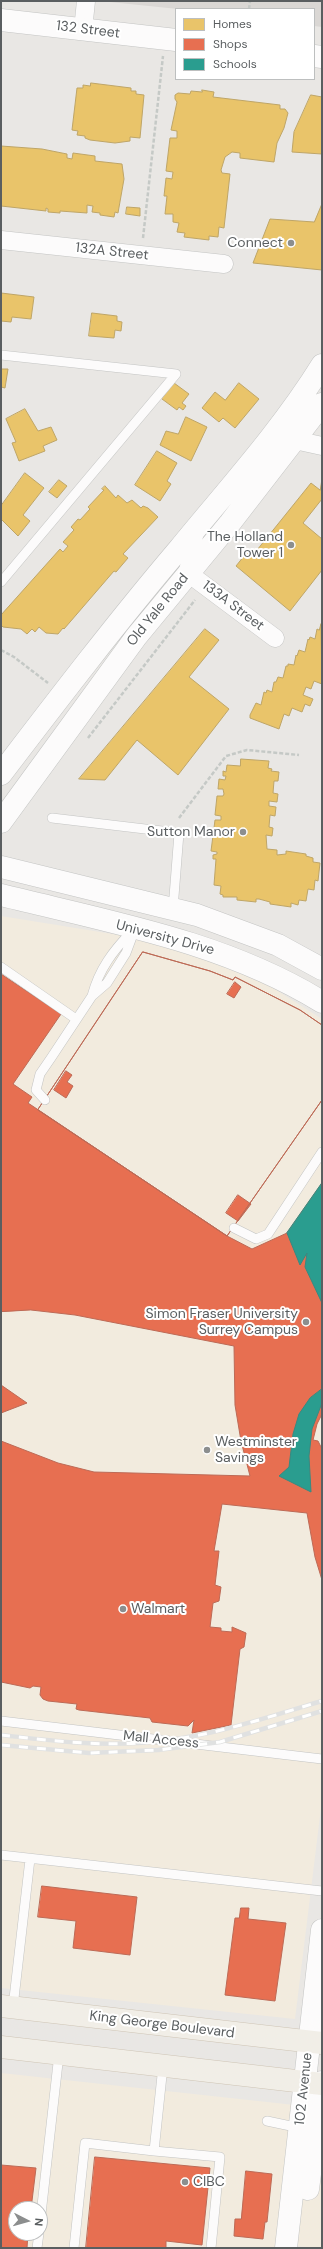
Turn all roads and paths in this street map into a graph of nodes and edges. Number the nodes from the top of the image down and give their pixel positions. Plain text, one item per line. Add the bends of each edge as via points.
1 (86, 1) edge
2 (1, 20) edge
3 (83, 30) junction
4 (170, 47) edge
5 (1, 240) edge
6 (141, 255) junction
7 (224, 264) dead end
8 (1, 355) edge
9 (322, 365) edge
10 (322, 404) edge
11 (273, 434) junction
12 (293, 441) junction
13 (322, 446) edge
14 (195, 529) junction
15 (188, 573) junction
16 (1, 582) edge
17 (205, 586) junction
18 (275, 638) dead end
19 (1, 650) edge
20 (61, 694) junction
21 (86, 741) dead end
22 (299, 755) dead end
23 (1, 774) edge
24 (52, 818) dead end
25 (179, 818) dead end
26 (1, 822) edge
27 (1, 867) edge
28 (1, 895) edge
29 (173, 909) junction
30 (228, 925) junction
31 (134, 929) junction
32 (1, 967) edge
33 (322, 969) edge
34 (322, 1002) edge
35 (76, 1019) junction
36 (44, 1100) dead end
37 (322, 1152) edge
38 (234, 1228) dead end
39 (1, 1721) edge
40 (322, 1759) edge
41 (1, 1855) edge
42 (30, 1859) junction
43 (322, 1891) edge
44 (322, 1930) edge
45 (7, 2007) edge
46 (316, 2043) edge
47 (1, 2047) edge
48 (60, 2054) junction
49 (163, 2066) junction
50 (318, 2083) edge
51 (267, 2121) dead end
52 (300, 2128) junction
53 (318, 2147) edge
54 (154, 2151) junction
55 (43, 2201) edge
56 (74, 2248) edge
57 (211, 2248) edge
58 (286, 2248) edge
59 (300, 2248) edge

1 - 3 street
2 - 3 main road, 132 Street
3 - 4 main road, 132 Street
4 - 6 path
5 - 6 street, 132A Street
6 - 7 street, 132A Street
8 - 16 lane via 176,374
9 - 11 main road, Old Yale Road
10 - 12 main road, Old Yale Road
11 - 12 street
11 - 14 main road, Old Yale Road
12 - 13 street
12 - 15 main road, Old Yale Road
14 - 15 street, 133A Street
14 - 20 main road, Old Yale Road
15 - 17 street, 133A Street
15 - 26 main road, Old Yale Road via 122,655
17 - 18 street, 133A Street
17 - 21 path
19 - 20 path via 14,657
20 - 23 main road, Old Yale Road
22 - 25 path via 247,750 226,756
24 - 29 lane via 180,833
27 - 29 main road, University Drive
28 - 31 main road, University Drive
29 - 30 main road, University Drive
30 - 31 main road via 193,928 172,924
30 - 33 main road, University Drive via 278,945
31 - 34 main road, University Drive via 211,949 256,966
31 - 35 lane via 117,947 97,977 92,996
32 - 35 lane
35 - 36 lane via 40,1074 36,1090
37 - 38 lane via 268,1234 256,1239
39 - 40 lane, Mall Access
41 - 42 lane
42 - 43 lane
42 - 45 lane
44 - 46 main road, 102 Avenue
45 - 46 main road, King George Boulevard
46 - 50 main road, 102 Avenue
47 - 48 main road
48 - 49 main road
48 - 55 lane
49 - 50 main road
49 - 54 lane
50 - 52 main road, 102 Avenue
50 - 53 main road, 102 Avenue
51 - 52 lane
52 - 58 main road, 102 Avenue
53 - 59 main road, 102 Avenue
54 - 56 lane via 86,2144
54 - 57 lane via 220,2157

